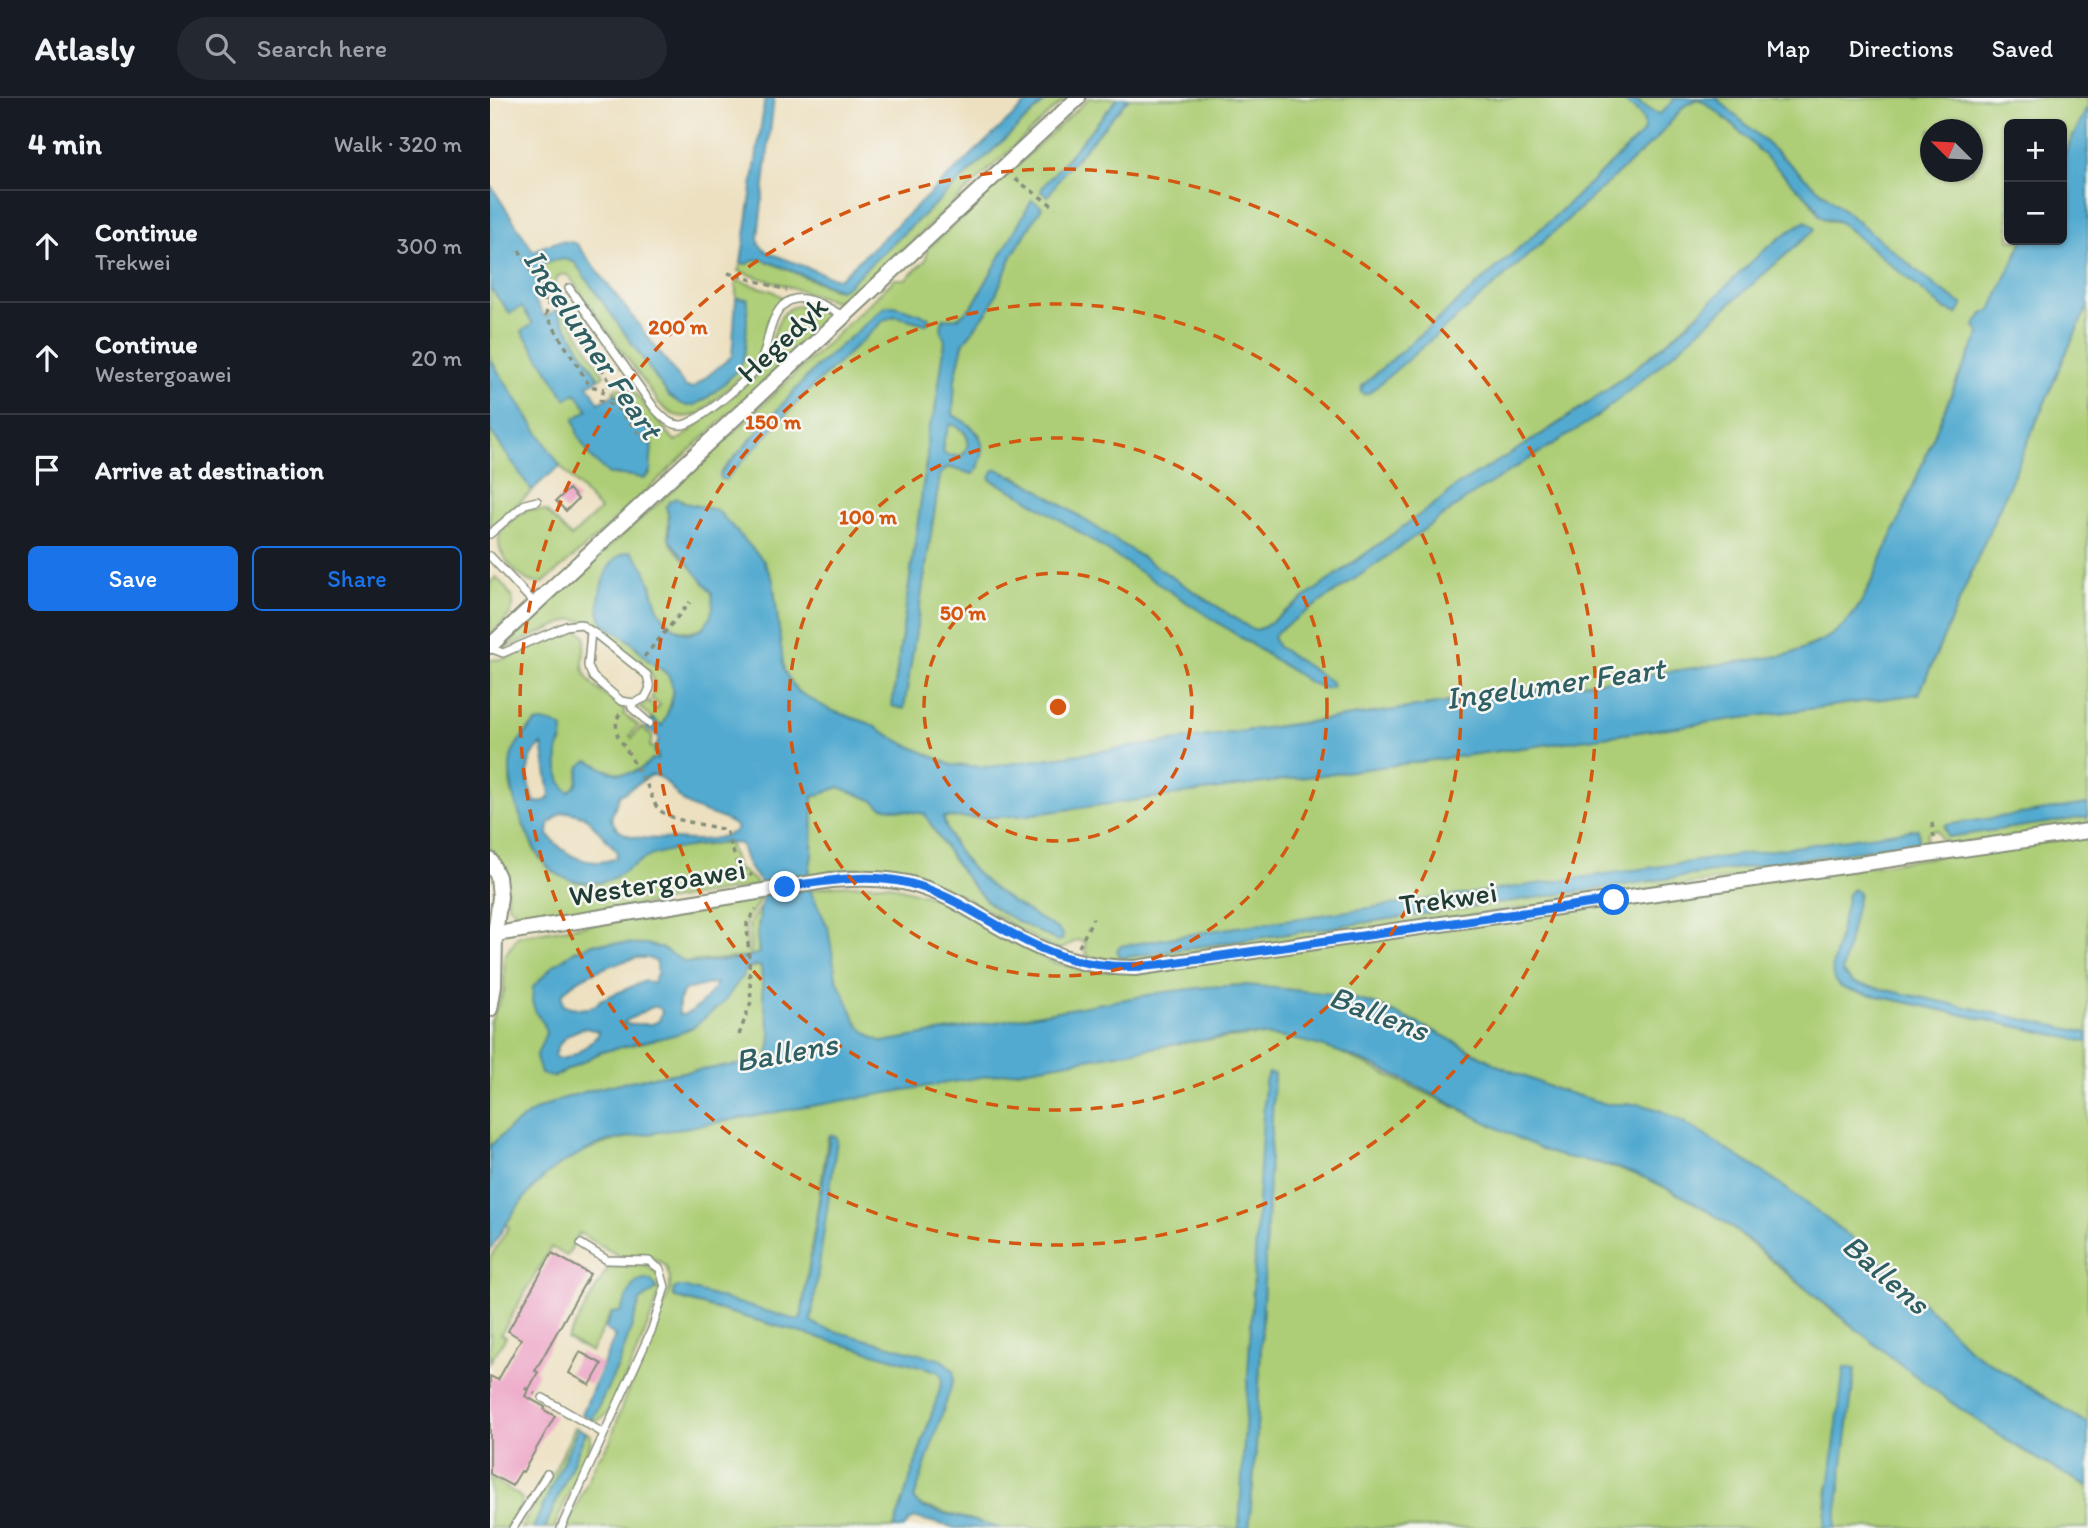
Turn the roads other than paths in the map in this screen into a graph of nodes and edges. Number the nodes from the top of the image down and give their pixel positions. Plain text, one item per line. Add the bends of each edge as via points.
1 (1077, 98) edge
2 (569, 288) road end
3 (844, 317) junction
4 (537, 501) dead end
5 (490, 534) edge
6 (490, 556) edge
7 (535, 604) junction
8 (591, 631) junction
9 (490, 647) edge
10 (629, 704) junction
11 (649, 723) dead end
12 (2088, 831) edge
13 (490, 860) edge
14 (831, 880) joint
15 (492, 935) edge
16 (490, 1009) edge
17 (581, 1244) dead end
18 (543, 1398) dead end
19 (603, 1433) junction
20 (547, 1474) dead end
21 (513, 1528) edge
22 (561, 1528) edge

1 - 3 street, Hegedyk
2 - 3 lane via 663,416 671,424 684,426 700,418 757,368 770,328 784,304 801,298 822,303
3 - 7 street, Hegedyk
4 - 5 lane via 525,504
6 - 7 lane
7 - 9 street, Hegedyk
8 - 9 lane via 573,623 503,653
8 - 10 lane via 590,672
8 - 10 lane via 647,676 648,694
10 - 11 lane
12 - 14 street, Trekwei via 1135,968 1097,967 1057,956 952,899 908,883 873,878
13 - 15 street via 500,887
14 - 15 street, Westergoawei, bridge
15 - 16 street via 495,986
17 - 19 lane via 607,1260 649,1261 665,1280 652,1329
18 - 19 lane
19 - 22 lane
20 - 21 lane

